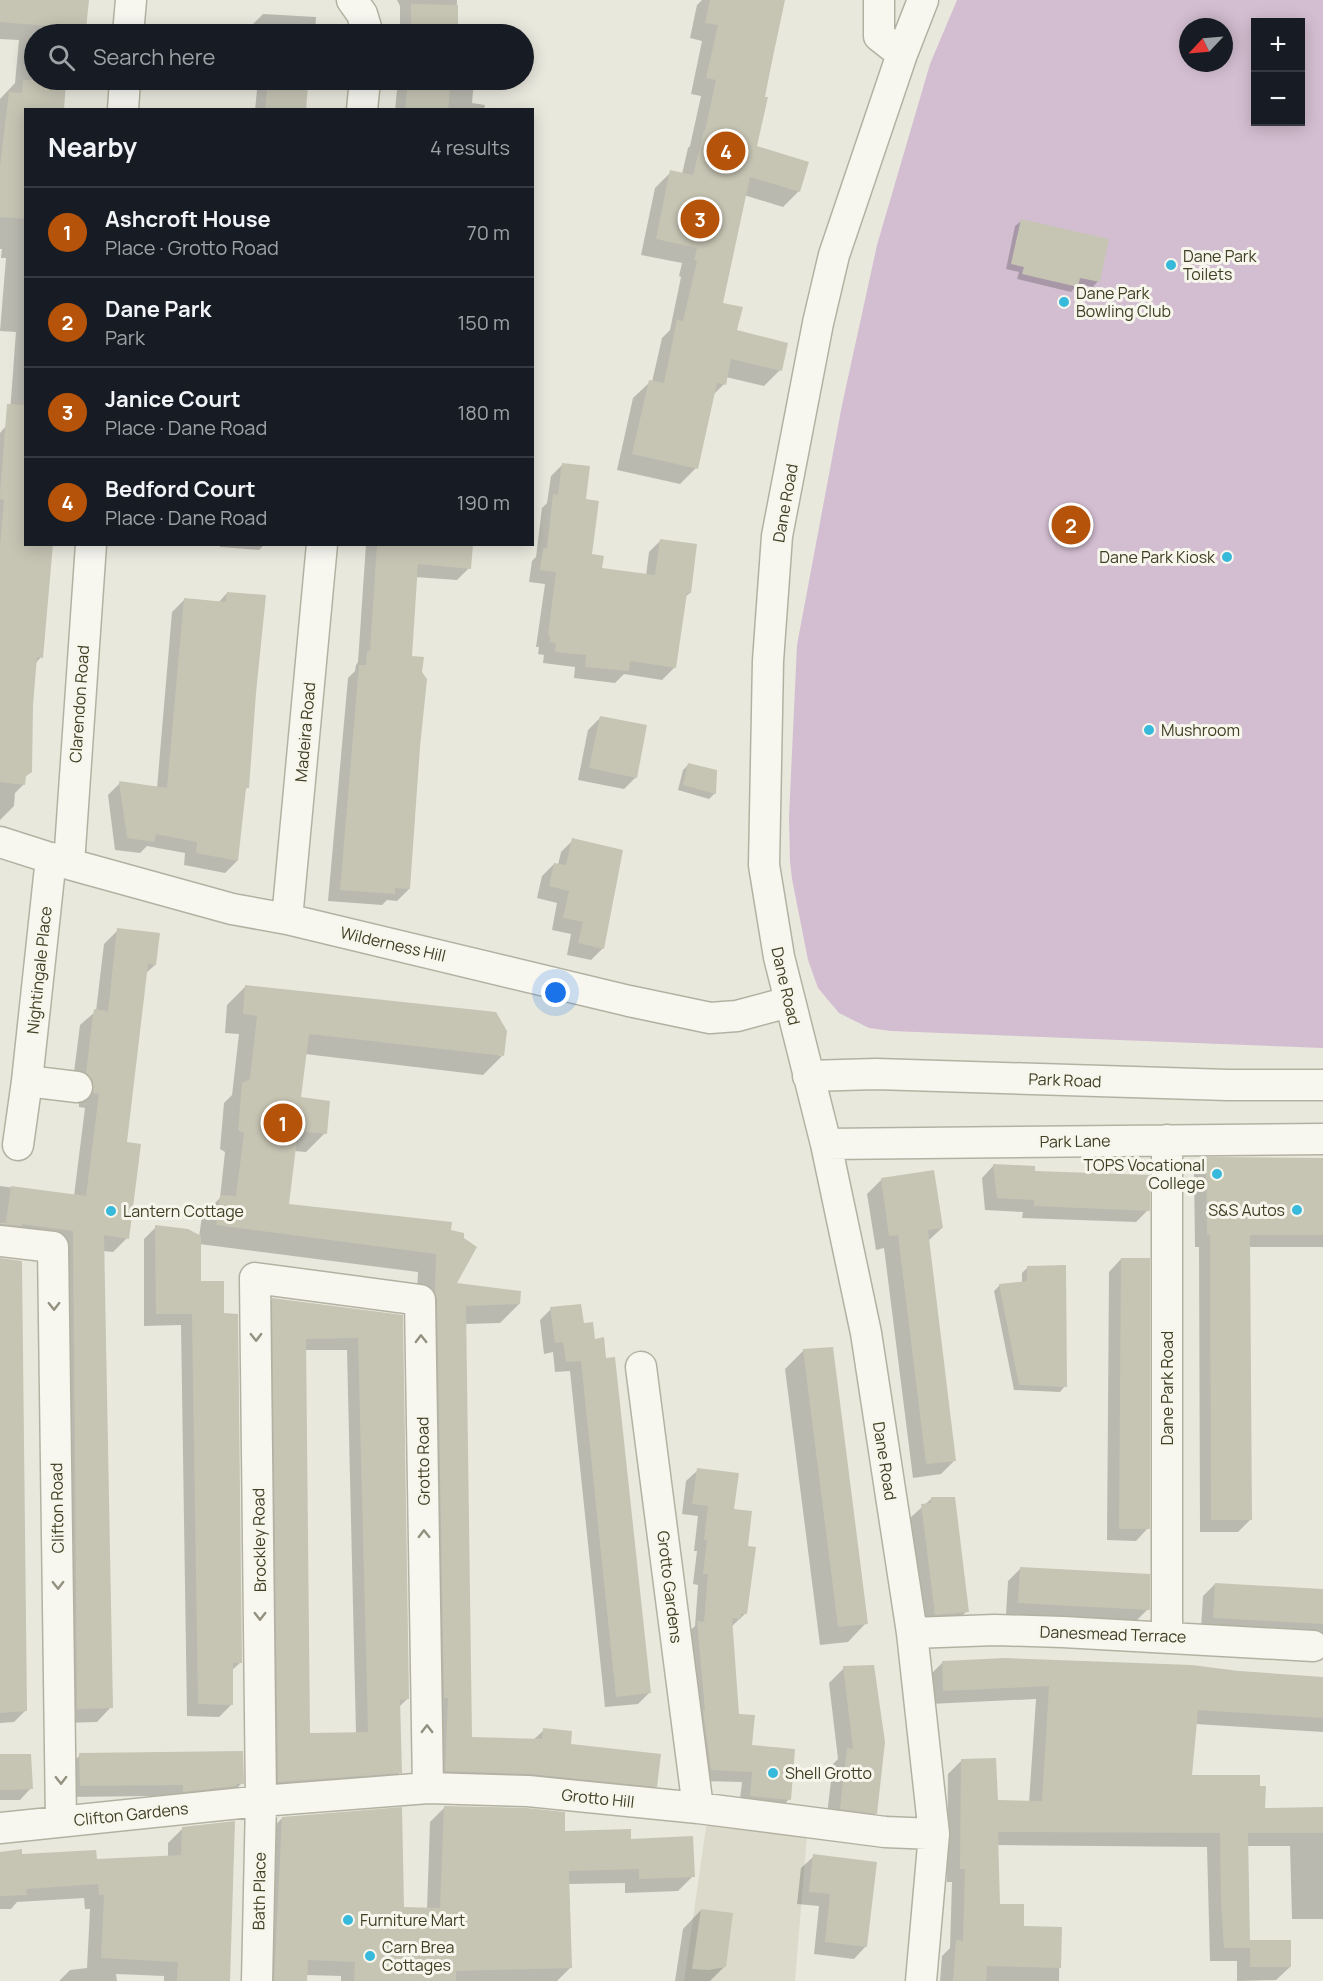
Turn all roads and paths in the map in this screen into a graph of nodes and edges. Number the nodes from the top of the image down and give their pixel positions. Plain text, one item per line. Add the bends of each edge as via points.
1 (131, 0) edge
2 (352, 0) edge
3 (879, 0) edge
4 (923, 0) edge
5 (129, 24) edge
6 (365, 24) edge
7 (902, 54) junction
8 (124, 90) edge
9 (363, 90) edge
10 (123, 108) edge
11 (362, 108) edge
12 (91, 546) edge
13 (322, 546) edge
14 (0, 842) edge
15 (60, 861) junction
16 (287, 919) junction
17 (789, 1002) junction
18 (808, 1076) junction
19 (27, 1081) junction
20 (1323, 1085) edge
21 (77, 1087) dead end
22 (1323, 1139) edge
23 (1167, 1140) junction
24 (826, 1144) junction
25 (18, 1145) dead end
26 (0, 1241) edge
27 (255, 1278) joint
28 (641, 1367) dead end
29 (912, 1633) junction
30 (1167, 1636) junction
31 (1313, 1646) dead end
32 (428, 1788) junction
33 (261, 1801) junction
34 (698, 1808) junction
35 (61, 1821) junction
36 (0, 1828) edge
37 (934, 1834) junction
38 (257, 1981) edge
39 (921, 1981) edge

1 - 5 street
2 - 6 street
3 - 7 street via 879,36
4 - 7 street, Dane Road
7 - 17 street, Dane Road via 834,255 777,536 768,661 764,865
8 - 10 street
9 - 11 street
12 - 15 street, Clarendon Road
13 - 16 street, Madeira Road
14 - 15 street, Wilderness Hill
15 - 16 street, Wilderness Hill via 232,909
15 - 19 street, Nightingale Place
16 - 17 street, Wilderness Hill via 710,1018 737,1016
17 - 18 street, Dane Road
18 - 20 street, Park Road via 876,1074
18 - 24 street, Dane Road
19 - 21 street
19 - 25 street, Nightingale Place
22 - 23 street, Park Lane
23 - 24 street, Park Lane
23 - 30 street, Dane Park Road
24 - 29 street, Dane Road via 866,1333
26 -> 35 street, Clifton Road via 53,1247
32 -> 27 street, Grotto Road via 420,1300
27 -> 33 street, Brockley Road
28 - 34 street, Grotto Gardens
29 - 30 street, Danesmead Terrace via 995,1630
29 - 37 street, Dane Road
30 - 31 street, Danesmead Terrace
32 - 33 street, Grotto Hill
32 - 34 street, Grotto Hill via 528,1791
33 - 35 street, Clifton Gardens
33 - 38 street, Bath Place
34 - 37 street, Grotto Hill via 885,1832
35 - 36 street, Clifton Gardens
37 - 39 street, Dane Road

